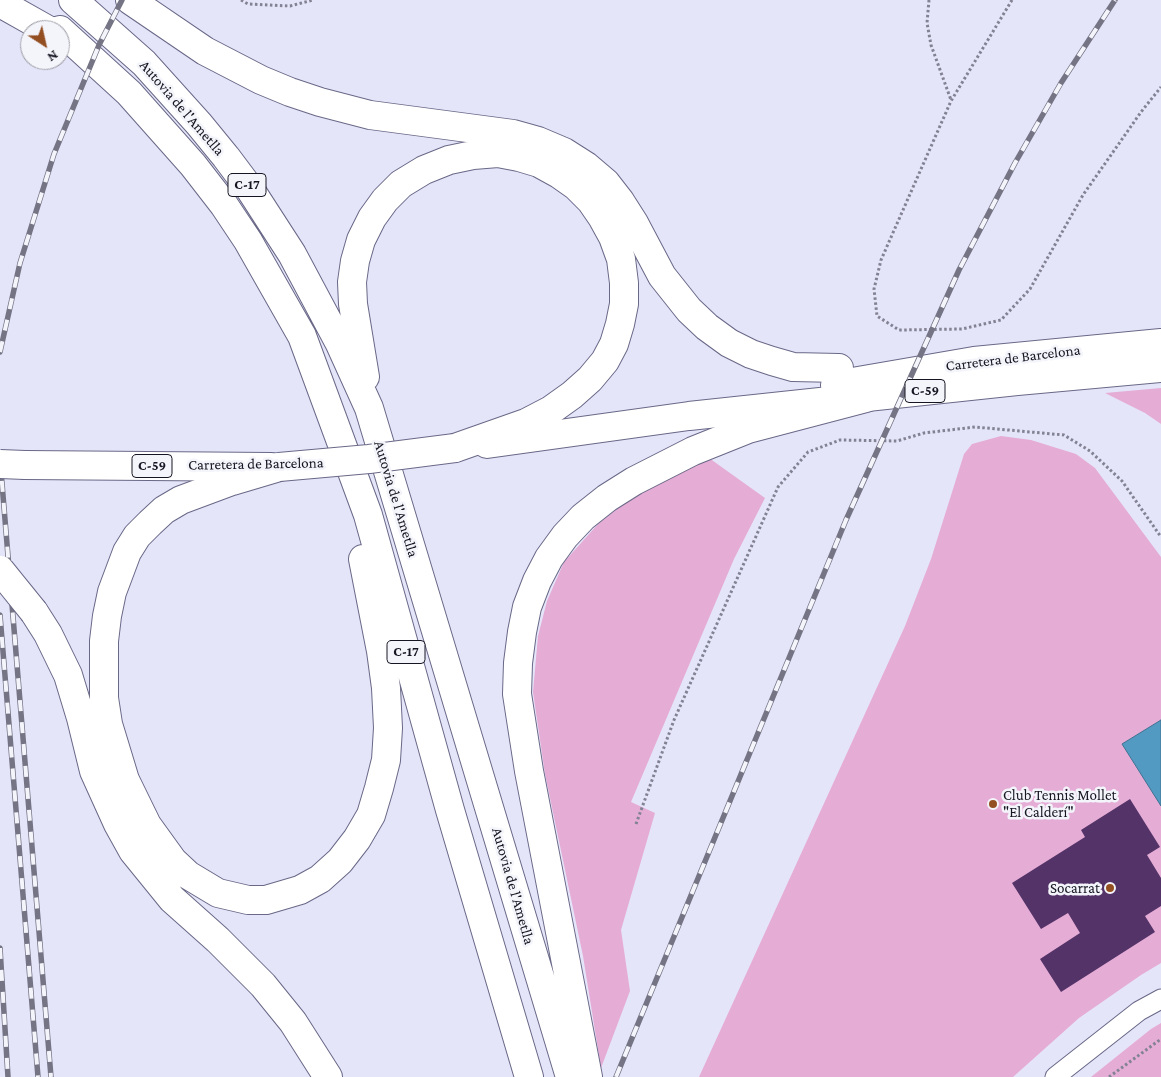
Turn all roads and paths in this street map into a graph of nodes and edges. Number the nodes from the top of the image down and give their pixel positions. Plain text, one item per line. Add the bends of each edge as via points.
1 (24, 0) edge
2 (73, 0) edge
3 (130, 0) edge
4 (241, 0) edge
5 (313, 0) edge
6 (929, 0) edge
7 (1012, 0) edge
8 (0, 3) edge
9 (30, 20) edge
10 (48, 20) edge
11 (71, 43) edge
12 (1161, 87) edge
13 (951, 101) junction
14 (1161, 338) edge
15 (1161, 343) edge
16 (1127, 346) junction
17 (974, 361) junction
18 (1161, 368) edge
19 (866, 398) junction
20 (369, 408) junction
21 (689, 416) junction
22 (455, 448) junction
23 (12, 464) edge
24 (279, 466) junction
25 (368, 515) junction
26 (1161, 537) edge
27 (0, 570) edge
28 (636, 824) dead end
29 (1161, 999) edge
30 (1161, 1039) edge
31 (328, 1077) edge
32 (529, 1077) edge
33 (570, 1077) edge
34 (588, 1077) edge
35 (1055, 1077) edge
36 (1109, 1077) edge

1 - 10 highway, C-17
2 - 20 highway, Autovia de l'Ametlla / C-17 via 144,63 199,124 250,189 305,276
3 - 17 highway via 205,51 290,92 370,115 513,134 564,152 606,183 634,223 662,276 689,310 729,343 751,354 793,367 839,368
4 - 5 path via 248,4 290,6
6 - 13 path via 927,23 931,45
7 - 13 path
8 - 9 highway
11 - 25 highway, C-17 via 128,93 166,134 224,205 248,241 302,336
12 - 13 path via 1083,195 1030,289 1001,320 962,329 899,330 877,316 874,289 881,260
14 - 16 highway
15 - 16 highway, Carretera de Barcelona / C-59
16 - 17 highway, Carretera de Barcelona / C-59
17 - 21 highway, Carretera de Barcelona / C-59 via 863,379
18 - 19 highway, Carretera de Barcelona / C-59
19 - 21 highway, Carretera de Barcelona / C-59
19 - 34 highway via 748,429 693,451 634,481 607,498 565,536 536,581 522,632 517,694
20 - 22 highway via 352,282 361,240 372,218 401,184 449,160 498,153 539,163 560,174 591,201 613,237 621,259 624,283 620,324 604,361 572,395 526,423
20 - 33 highway, Autovia de l'Ametlla / C-17
21 - 22 highway, Carretera de Barcelona / C-59
22 - 24 highway, Carretera de Barcelona / C-59, bridge
23 - 24 highway, Carretera de Barcelona / C-59
24 - 25 highway via 182,500 150,522 127,552 107,616 104,698 108,724 125,780 147,824 173,861 188,875 218,893 248,900 266,900 300,890 320,879 340,861 371,815 386,760 388,728 381,651 363,556
25 - 32 highway, C-17
26 - 28 path via 1122,481 1090,451 1064,435 974,427 924,433 897,441 840,440 808,452 778,486 674,720
27 - 31 highway, bridge via 34,612 68,674 94,771 134,851 172,899 263,985 293,1022
29 - 35 street via 1139,1011
30 - 36 path

